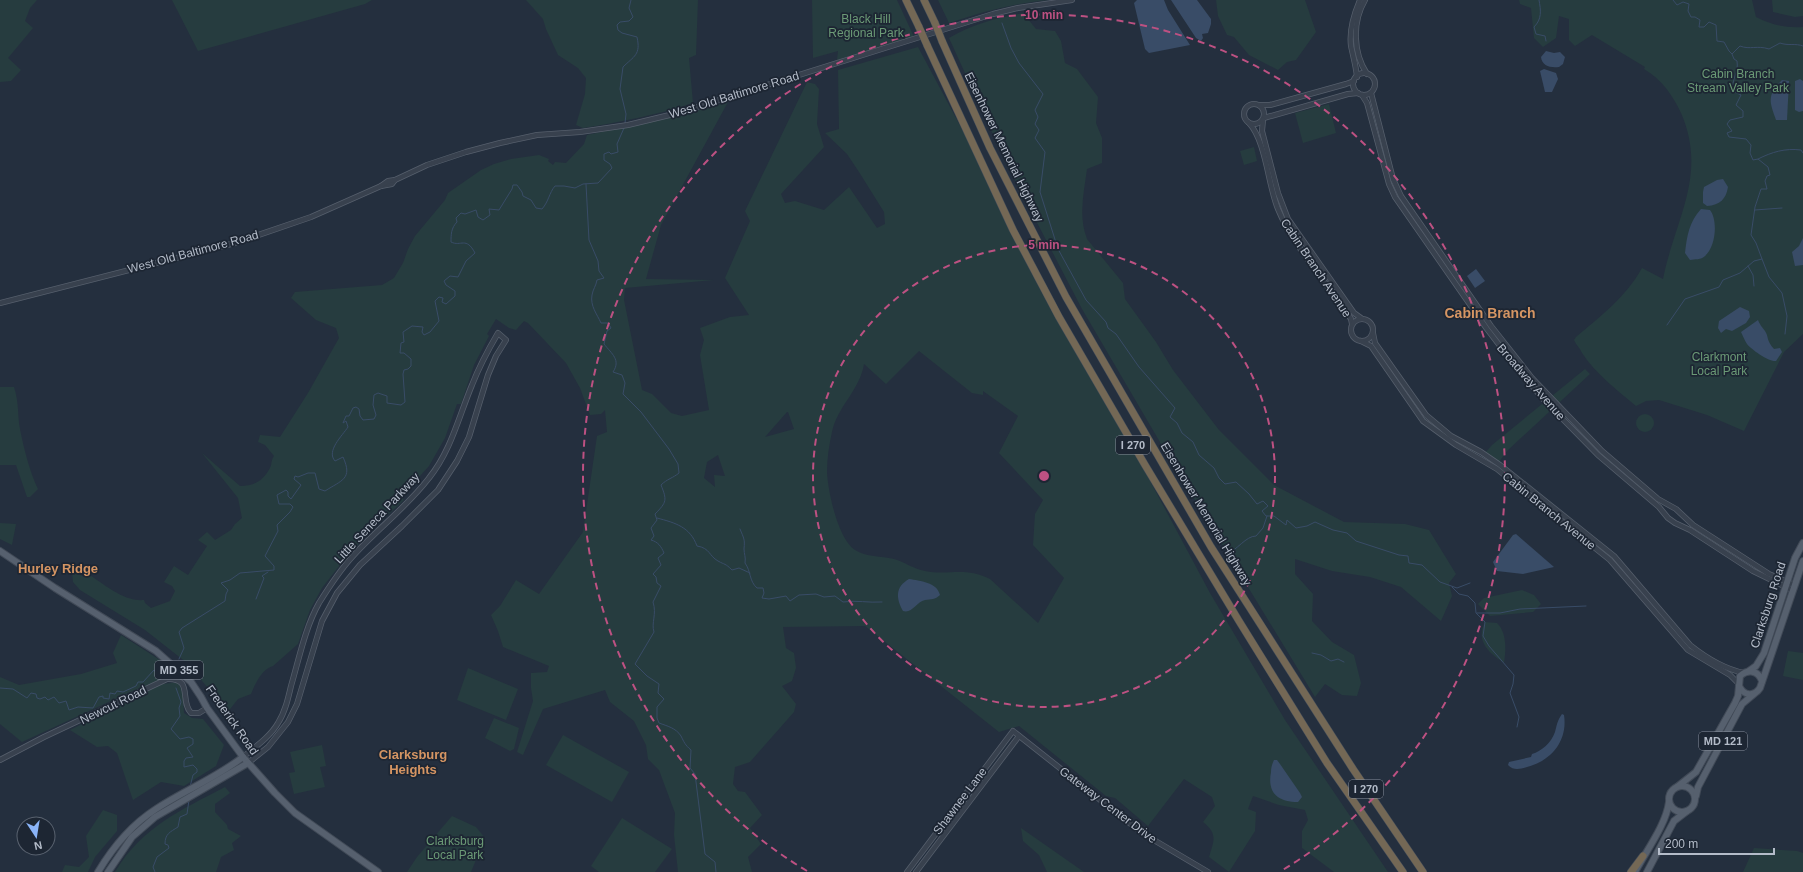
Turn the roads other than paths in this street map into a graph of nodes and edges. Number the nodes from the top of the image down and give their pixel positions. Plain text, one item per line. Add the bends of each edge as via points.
1 (906, 0) edge
2 (924, 0) edge
3 (1072, 0) edge
4 (1360, 0) edge
5 (1365, 0) edge
6 (1367, 74) junction
7 (1355, 79) junction
8 (1371, 93) junction
9 (1360, 94) junction
10 (1259, 105) junction
11 (1264, 119) junction
12 (1249, 123) junction
13 (0, 303) edge
14 (1361, 318) junction
15 (1352, 324) junction
16 (1373, 333) junction
17 (1361, 341) junction
18 (1803, 543) edge
19 (0, 551) edge
20 (1803, 561) edge
21 (1786, 585) junction
22 (1793, 588) junction
23 (1746, 672) junction
24 (1762, 681) junction
25 (1739, 685) junction
26 (1758, 691) junction
27 (207, 708) junction
28 (1013, 731) joint
29 (1020, 736) junction
30 (243, 757) junction
31 (0, 760) edge
32 (248, 763) junction
33 (1677, 787) junction
34 (198, 789) junction
35 (1696, 796) junction
36 (177, 799) junction
37 (1669, 802) junction
38 (1688, 811) junction
39 (1409, 853) junction
40 (1643, 856) junction
41 (98, 872) edge
42 (108, 872) edge
43 (378, 872) edge
44 (907, 872) edge
45 (916, 872) edge
46 (1208, 872) edge
47 (1402, 872) edge
48 (1423, 872) edge
49 (1428, 872) edge
50 (1631, 872) edge
51 (1635, 872) edge
52 (1647, 872) edge

1 - 47 highway, Eisenhower Memorial Highway / I 270, bridge via 1013,230 1059,317 1223,596 1327,763
2 - 39 highway, Eisenhower Memorial Highway / I 270, bridge via 990,148 1070,304 1211,547
3 - 13 street, West Old Baltimore Road via 993,14 685,111 628,125 537,135 466,152 427,165 395,180 392,184 381,186 311,217 235,243
4 - 7 street via 1354,13 1352,29
5 - 6 street via 1358,18 1357,43 1362,66
6 - 7 street
6 - 8 street via 1374,80
7 - 9 street via 1353,86
7 - 10 street via 1346,84 1270,105
8 - 9 street
8 - 21 street, Broadway Avenue via 1393,179 1401,196 1491,326 1532,378 1602,451 1658,499 1676,509 1693,525
9 - 11 street via 1348,94
9 - 21 street, Broadway Avenue via 1367,103 1389,184 1395,197 1487,329 1544,400 1598,455 1659,507 1668,518 1752,571
10 - 11 street via 1264,112
10 - 12 street via 1246,108 1245,116
11 - 12 street via 1258,124
11 - 14 street, Cabin Branch Avenue via 1262,131 1278,193 1288,219 1354,313
12 - 15 street, Cabin Branch Avenue via 1257,132 1276,202 1284,221
14 - 15 street
14 - 16 street via 1372,323
15 - 17 street via 1353,336
16 - 17 street via 1368,340
16 - 23 street, Cabin Branch Avenue via 1375,343 1426,415 1436,425 1500,465 1614,556 1690,645 1736,671
17 - 25 street, Cabin Branch Avenue via 1371,346 1423,421 1456,445 1497,469 1610,560 1688,650 1730,675
18 - 21 main road, Clarksburg Road / MD 121
19 - 27 main road, Frederick Road / MD 355 via 156,651 191,682
20 - 22 main road, Clarksburg Road / MD 121
21 - 22 street, Broadway Avenue
21 - 23 main road, Clarksburg Road / MD 121 via 1764,653 1756,666
22 - 24 main road, Clarksburg Road / MD 121
23 - 24 main road via 1758,674
23 - 25 main road, MD 121 via 1740,676
24 - 26 main road, MD 121
25 - 26 main road via 1742,692 1749,694
25 - 33 main road, MD 121 via 1735,703 1696,772
26 - 35 main road, MD 121 via 1742,704 1698,787
27 - 30 main road, Frederick Road / MD 355
27 - 31 street, Newcut Road via 199,713 191,713 186,704 186,693 182,683 167,678
28 - 29 street, Gateway Center Drive
28 - 44 street, Shawnee Lane
29 - 45 street, Shawnee Lane
29 - 46 street, Gateway Center Drive via 1142,832
30 - 32 main road, Frederick Road / MD 355
30 - 32 street, Little Seneca Parkway via 278,725 285,710 310,624 329,588 353,556 411,500 443,456 477,372 498,333 506,340 488,375 469,436 457,461 438,490 360,565 337,593 322,621 297,704 288,722 268,747
30 - 34 main road, Little Seneca Parkway
32 - 34 main road, Little Seneca Parkway
32 - 43 main road, Frederick Road / MD 355 via 296,813
33 - 35 main road via 1688,788
33 - 37 main road, MD 121 via 1670,793
34 - 36 main road, Little Seneca Parkway
35 - 38 main road, MD 121 via 1694,806
36 - 41 main road, Little Seneca Parkway via 144,817 116,844
36 - 42 main road, Little Seneca Parkway via 132,837
37 - 38 main road via 1676,810
37 - 40 main road, MD 121 via 1664,821
38 - 52 main road, MD 121 via 1674,821
39 - 48 highway, Eisenhower Memorial Highway / I 270
39 - 49 highway
40 - 50 highway
40 - 51 main road, MD 121

